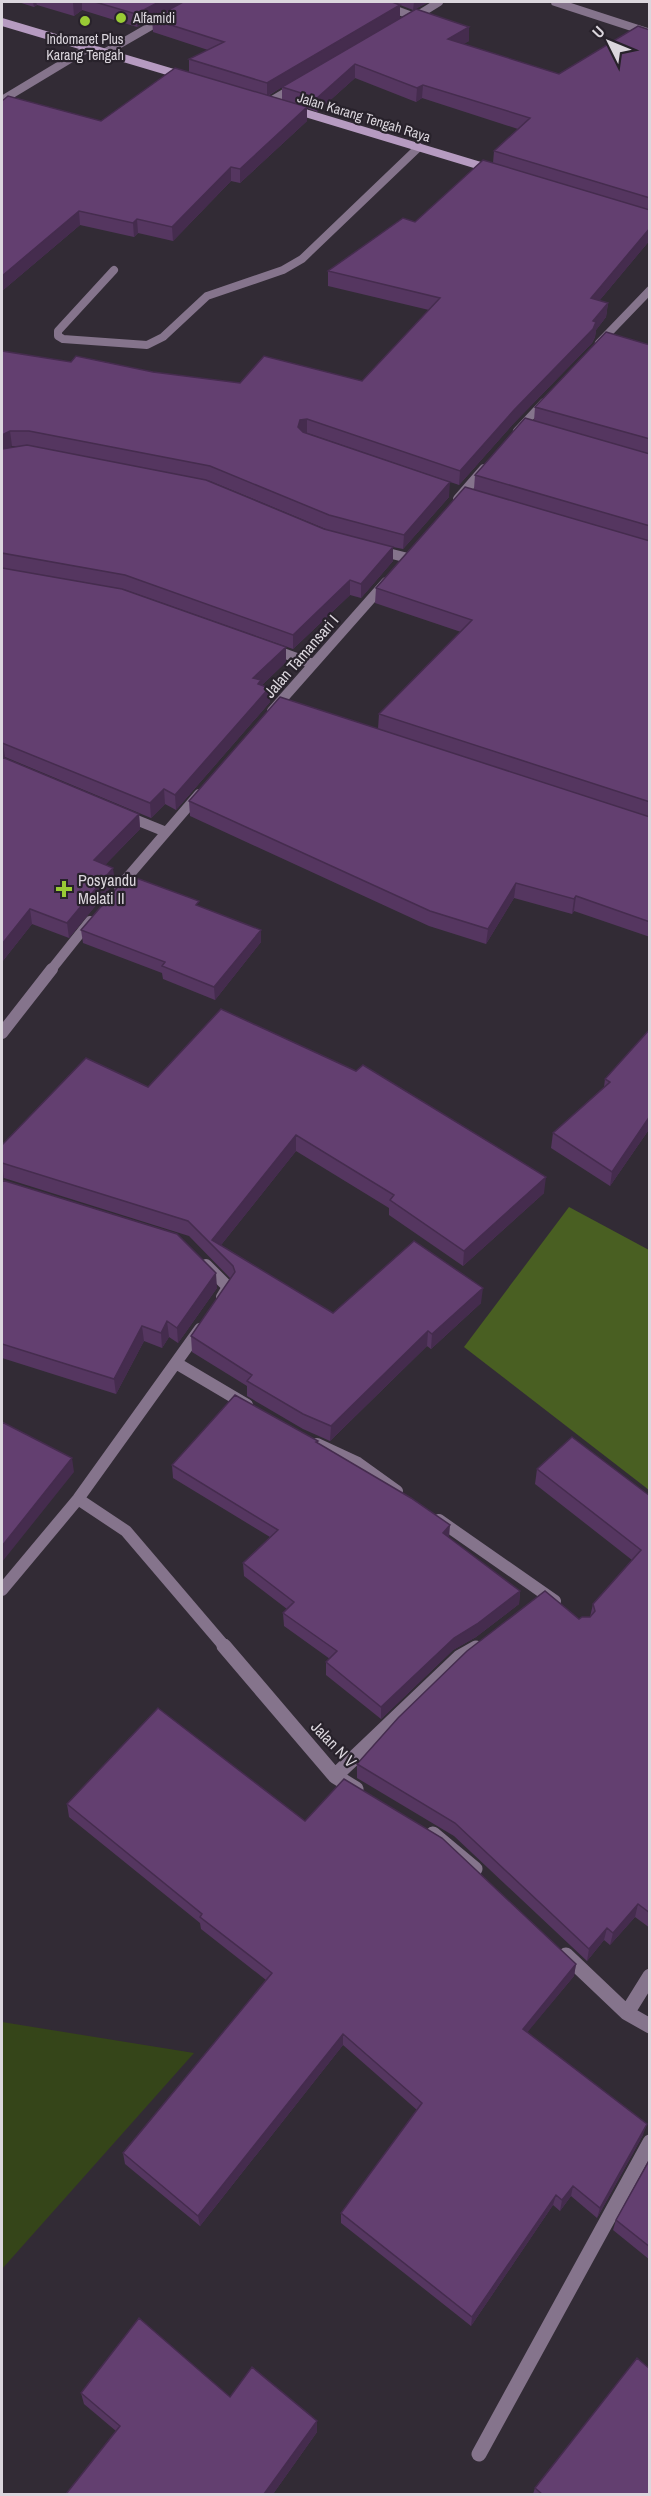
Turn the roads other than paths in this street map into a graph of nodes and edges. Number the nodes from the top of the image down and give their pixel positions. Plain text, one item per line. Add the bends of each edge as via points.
1 (374, 2) edge
2 (439, 2) edge
3 (555, 2) edge
4 (176, 12) edge
5 (415, 17) junction
6 (2, 22) edge
7 (405, 22) edge
8 (650, 33) edge
9 (90, 47) junction
10 (106, 52) junction
11 (193, 79) edge
12 (308, 79) edge
13 (258, 99) edge
14 (2, 100) edge
15 (269, 102) junction
16 (419, 147) junction
17 (507, 174) edge
18 (114, 270) dead end
19 (650, 290) edge
20 (593, 350) edge
21 (553, 392) edge
22 (507, 443) edge
23 (492, 460) edge
24 (451, 490) edge
25 (463, 494) junction
26 (474, 497) edge
27 (449, 510) edge
28 (373, 549) edge
29 (400, 567) edge
30 (392, 576) edge
31 (262, 645) edge
32 (313, 664) junction
33 (278, 704) junction
34 (290, 708) edge
35 (263, 721) edge
36 (203, 789) edge
37 (118, 813) edge
38 (165, 832) junction
39 (114, 892) edge
40 (100, 909) edge
41 (2, 1033) edge
42 (198, 1257) edge
43 (176, 1363) junction
44 (258, 1411) edge
45 (309, 1440) edge
46 (407, 1498) edge
47 (78, 1499) junction
48 (427, 1511) edge
49 (2, 1590) edge
50 (568, 1612) edge
51 (491, 1636) edge
52 (335, 1776) junction
53 (366, 1794) edge
54 (417, 1824) edge
55 (482, 1875) edge
56 (559, 1948) edge
57 (650, 1976) edge
58 (627, 2013) junction
59 (650, 2025) edge
60 (650, 2142) edge
61 (479, 2454) dead end

1 - 5 street
2 - 5 street
3 - 8 street
4 - 10 street
5 - 7 street
6 - 9 main road
9 - 10 main road
9 - 14 street
10 - 11 main road
12 - 15 street
13 - 15 main road, Jalan Karang Tengah Raya
15 - 16 main road, Jalan Karang Tengah Raya
16 - 17 main road, Jalan Karang Tengah Raya
16 - 18 street via 302,259 283,270 207,296 154,342 138,345 58,336 58,331
19 - 20 street
21 - 22 street via 527,427
23 - 25 street
24 - 25 street
25 - 26 street
25 - 27 street
28 - 29 street via 411,554
30 - 32 street, Jalan Tamansari I
31 - 32 street
32 - 33 street, Jalan Tamansari I
33 - 34 street
33 - 35 street, Jalan Tamansari I
36 - 38 street
37 - 38 street
38 - 39 street
40 - 41 street
42 - 43 street via 228,1287
43 - 44 street
43 - 47 street
45 - 46 street via 358,1463
47 - 49 street
47 - 52 street, Jalan N V via 126,1531
48 - 50 street via 540,1597
51 - 52 street via 460,1657
52 - 53 street, Jalan N V
54 - 55 street via 447,1843
56 - 58 street
57 - 58 street
58 - 59 street
60 - 61 street

